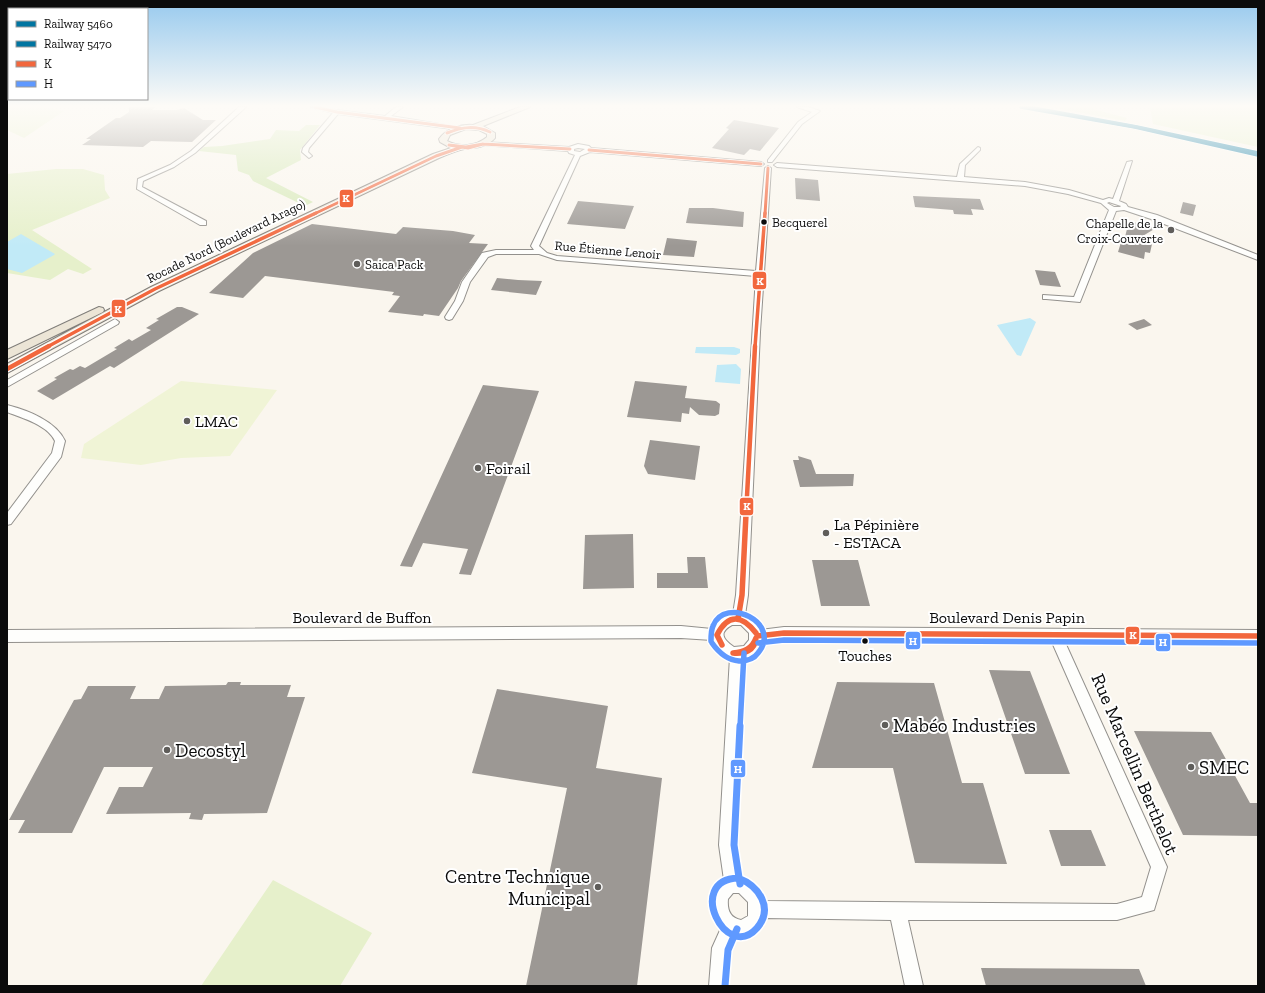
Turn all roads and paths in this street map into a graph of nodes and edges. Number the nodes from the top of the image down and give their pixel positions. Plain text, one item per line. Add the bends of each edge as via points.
1 (191, 153) edge
2 (306, 153) edge
3 (427, 153) edge
4 (444, 153) edge
5 (575, 153) edge
6 (632, 153) edge
7 (777, 153) edge
8 (974, 153) edge
9 (578, 154) joint
10 (309, 156) dead end
11 (1130, 162) dead end
12 (769, 164) junction
13 (960, 179) junction
14 (1114, 205) junction
15 (203, 222) dead end
16 (539, 252) junction
17 (1258, 258) edge
18 (761, 274) junction
19 (1046, 296) dead end
20 (107, 306) junction
21 (449, 317) dead end
22 (115, 322) dead end
23 (7, 355) edge
24 (7, 360) edge
25 (7, 369) edge
26 (7, 384) edge
27 (7, 408) edge
28 (7, 520) edge
29 (738, 619) junction
30 (1055, 634) junction
31 (717, 635) junction
32 (7, 636) edge
33 (757, 636) junction
34 (1258, 636) edge
35 (736, 654) junction
36 (733, 884) junction
37 (758, 909) junction
38 (898, 911) junction
39 (730, 926) junction
40 (718, 986) edge
41 (914, 986) edge

1 - 15 street via 172,166 140,180 139,188
2 - 10 street
3 - 20 main road
4 - 25 main road, Rocade Nord (Boulevard Arago) via 155,289
5 - 9 street
6 - 12 street
7 - 12 street
8 - 13 street via 962,165
9 - 16 street, Rue Étienne Lenoir via 536,246
11 - 14 street
12 - 13 street
12 - 18 street
13 - 14 street via 1044,187 1103,202 1106,200
14 - 17 street via 1154,217
14 - 19 street via 1077,300
16 - 18 street, Rue Étienne Lenoir via 557,258
16 - 21 street via 496,252 485,255 466,282 459,301
18 - 29 street via 742,595
20 - 23 main road
20 - 24 main road
22 - 26 street
27 - 28 street via 51,428 60,442 57,454
29 - 31 street via 721,624
29 - 33 street via 744,620 752,627
30 - 33 street, Boulevard Denis Papin via 784,633
30 - 34 street, Boulevard Denis Papin
30 - 38 street, Rue Marcellin Berthelot via 1159,867 1148,904 1118,912
31 - 32 street, Boulevard de Buffon via 674,632
31 - 35 street via 721,645
33 - 35 street via 754,647
35 - 36 street via 727,846
36 - 37 street via 750,890
36 - 39 street via 723,890 719,902 721,916
37 - 38 street, Rue Marcellin Berthelot
37 - 39 street via 757,916 749,926
38 - 41 street
39 - 40 street via 721,948

